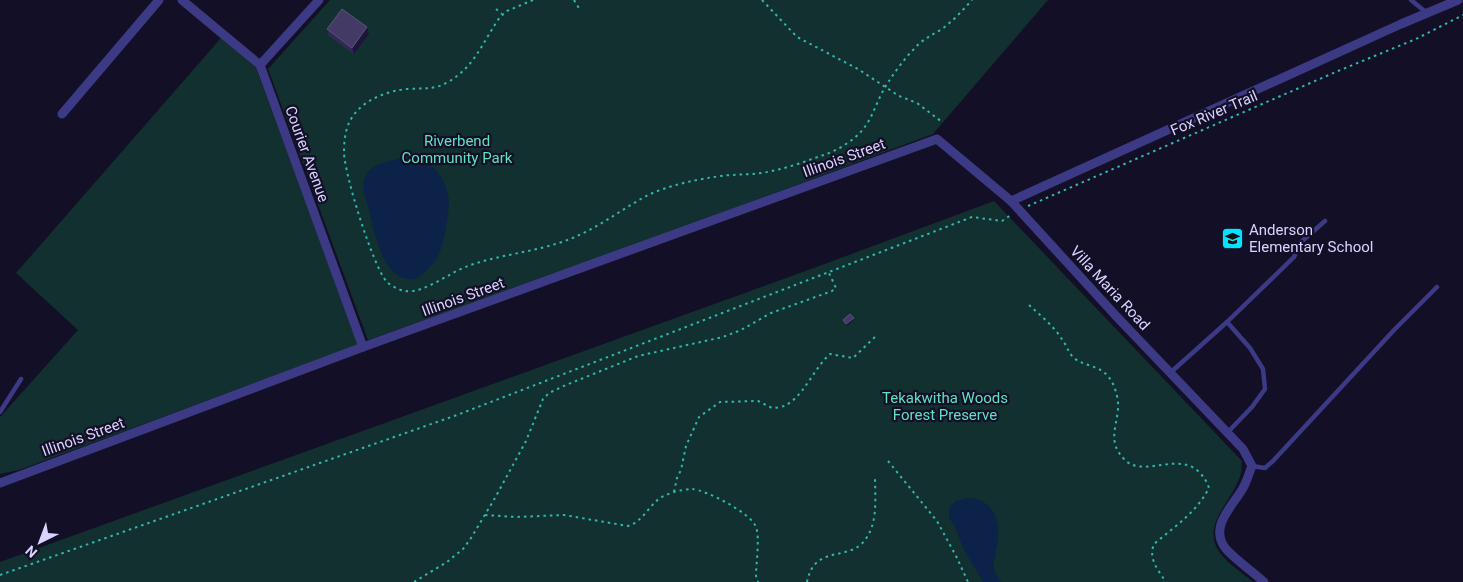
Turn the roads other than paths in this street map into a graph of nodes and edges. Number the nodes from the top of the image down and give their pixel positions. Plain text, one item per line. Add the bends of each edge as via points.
1 (159, 0) edge
2 (182, 0) edge
3 (319, 0) edge
4 (1411, 0) edge
5 (1458, 0) edge
6 (1427, 13) junction
7 (260, 65) junction
8 (62, 114) dead end
9 (937, 139) joint
10 (1011, 201) junction
11 (1325, 221) dead end
12 (1437, 287) dead end
13 (1227, 322) junction
14 (364, 348) junction
15 (1170, 373) junction
16 (21, 378) dead end
17 (0, 412) edge
18 (1227, 433) junction
19 (1252, 466) junction
20 (0, 483) edge
21 (1264, 582) edge

1 - 8 street
2 - 7 street
3 - 7 street
4 - 6 lane
5 - 6 street
6 - 10 street
7 - 14 street, Courier Avenue
9 - 10 street, Villa Maria Road
9 - 14 street, Illinois Street
10 - 15 street, Villa Maria Road
11 - 13 lane via 1300,243 1294,257
12 - 19 lane via 1274,461 1265,468
13 - 15 lane
13 - 18 lane via 1263,369 1264,389
14 - 20 street, Illinois Street
15 - 18 street, Villa Maria Road
16 - 17 lane
18 - 19 street, Villa Maria Road via 1243,449
19 - 21 street via 1244,487 1221,523 1220,536 1226,548

